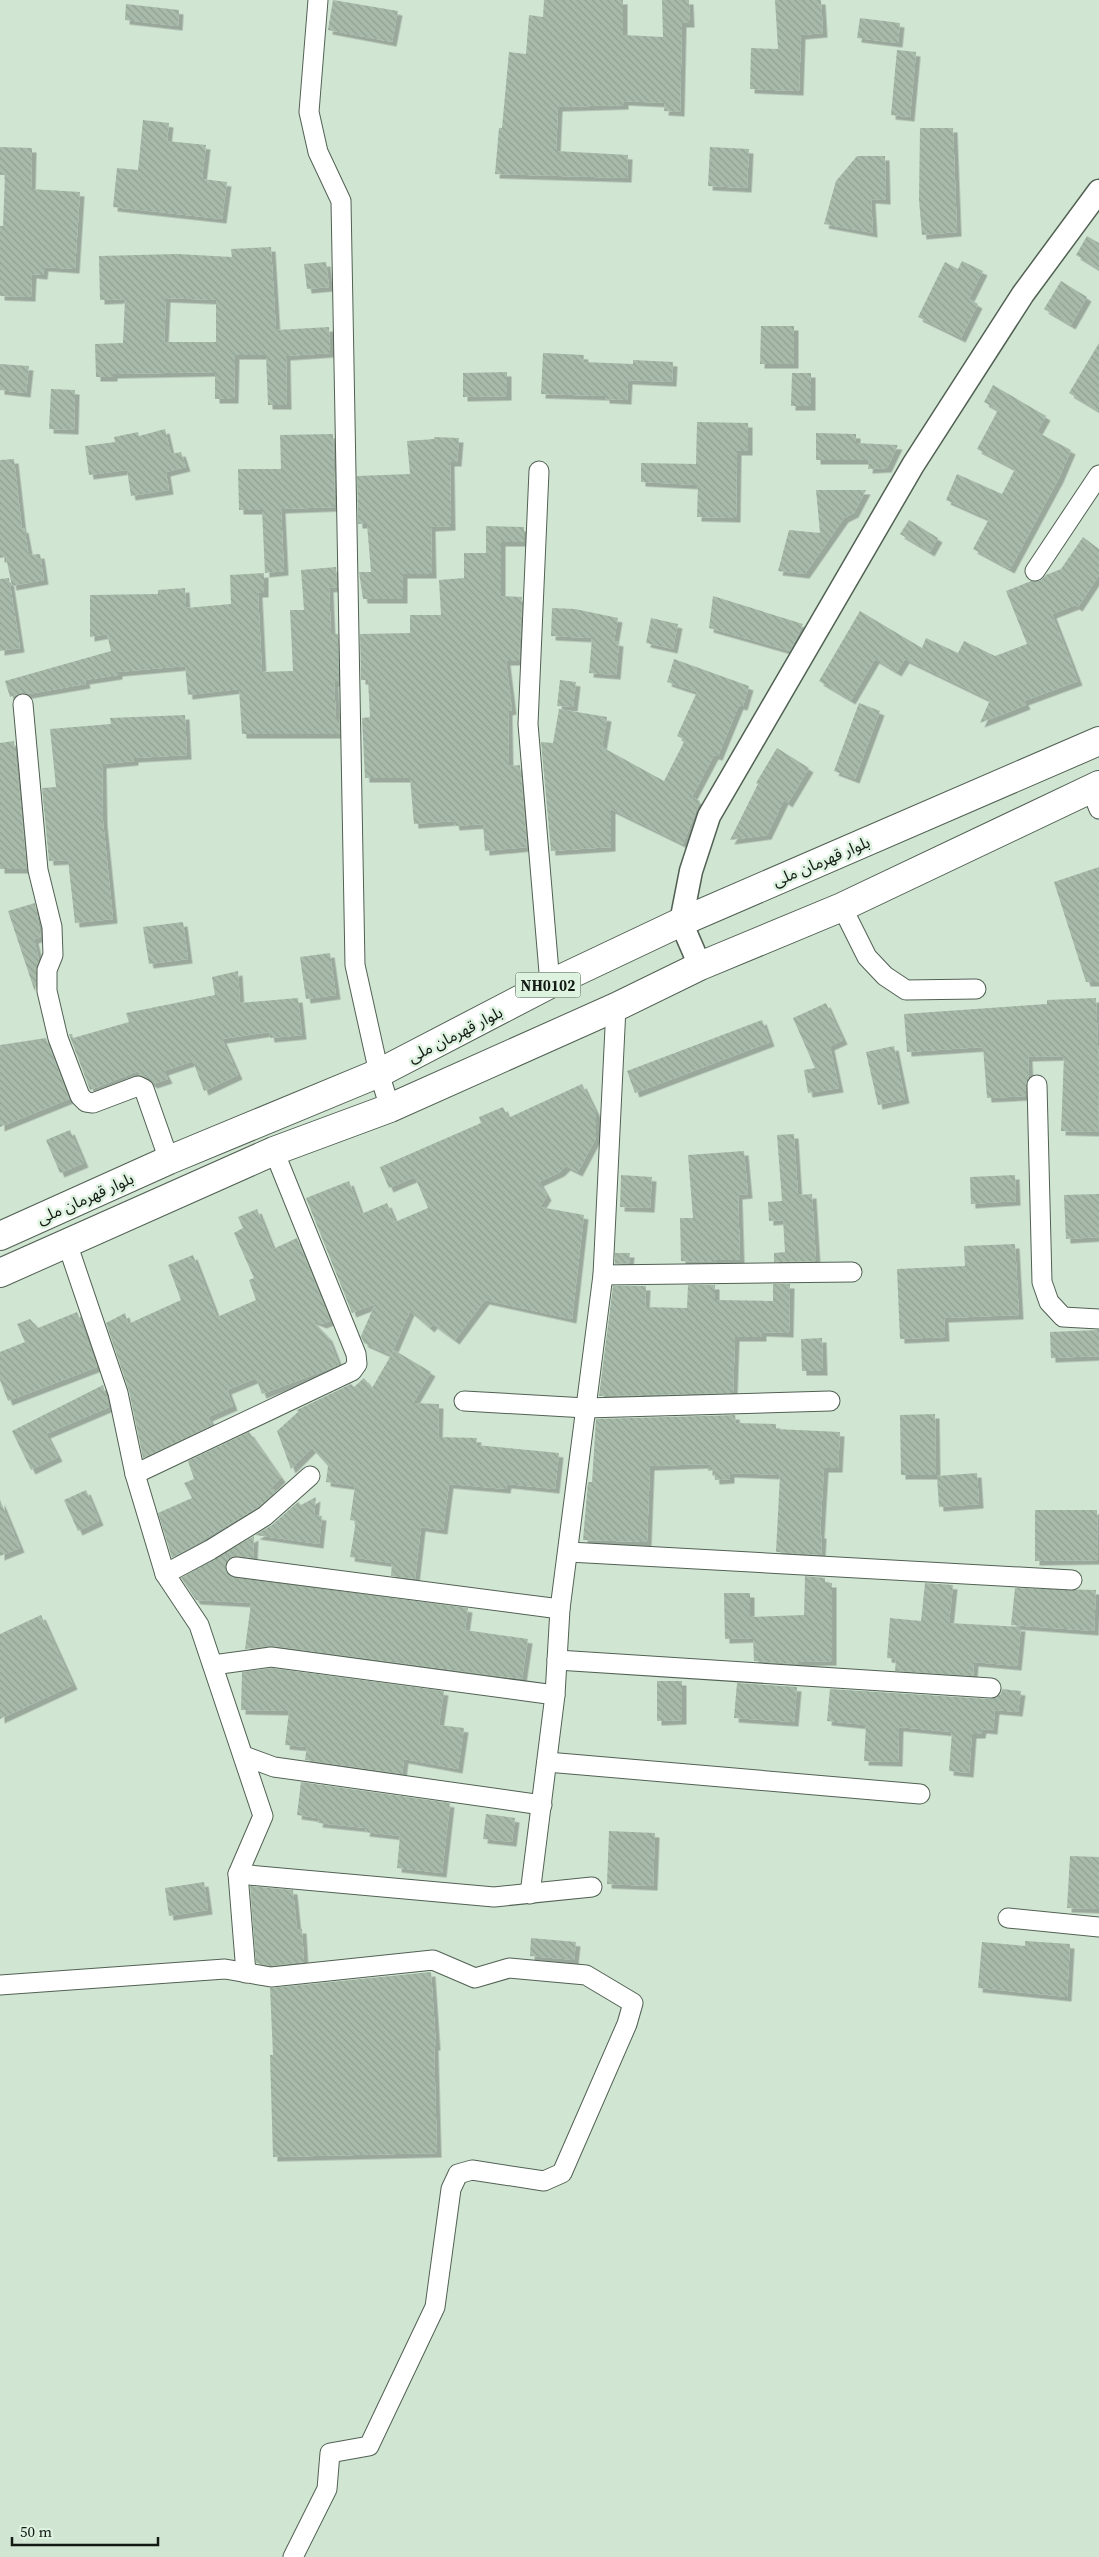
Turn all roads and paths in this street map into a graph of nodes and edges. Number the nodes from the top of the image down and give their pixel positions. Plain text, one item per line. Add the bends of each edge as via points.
1 (318, 0) edge
2 (1099, 192) edge
3 (539, 471) dead end
4 (1099, 475) edge
5 (1035, 570) dead end
6 (23, 704) dead end
7 (1099, 741) edge
8 (1096, 794) edge
9 (842, 907) junction
10 (681, 922) junction
11 (700, 966) junction
12 (550, 984) junction
13 (976, 989) dead end
14 (616, 1007) junction
15 (379, 1073) junction
16 (1037, 1085) dead end
17 (390, 1108) junction
18 (274, 1151) junction
19 (168, 1160) junction
20 (0, 1236) edge
21 (67, 1243) junction
22 (852, 1272) dead end
23 (0, 1274) edge
24 (603, 1275) junction
25 (1099, 1319) edge
26 (830, 1400) dead end
27 (464, 1401) dead end
28 (586, 1408) junction
29 (135, 1474) junction
30 (310, 1476) dead end
31 (569, 1552) junction
32 (236, 1568) dead end
33 (165, 1574) junction
34 (1072, 1580) dead end
35 (560, 1609) junction
36 (557, 1660) junction
37 (213, 1665) junction
38 (991, 1688) dead end
39 (555, 1695) junction
40 (244, 1756) junction
41 (547, 1762) junction
42 (920, 1794) dead end
43 (542, 1805) junction
44 (238, 1874) junction
45 (592, 1887) dead end
46 (530, 1894) junction
47 (1008, 1918) dead end
48 (1099, 1927) edge
49 (246, 1973) junction
50 (0, 1985) edge
51 (293, 2557) edge

1 - 15 street via 309,112 318,152 341,201 355,964
2 - 10 street via 1023,294 913,465 709,816 691,871
3 - 12 street via 528,724
4 - 5 street
6 - 19 street via 38,870 52,927 48,991 58,1038 80,1096 86,1102 93,1103 138,1086 144,1089
7 - 10 highway, بلوار قهرمان ملی / NH0102
8 - 9 highway, بلوار قهرمان ملی / NH0102
9 - 11 highway, بلوار قهرمان ملی / NH0102
9 - 13 street via 867,957 906,990
10 - 11 street
10 - 12 highway, بلوار قهرمان ملی / NH0102
11 - 14 highway, بلوار قهرمان ملی / NH0102
12 - 15 highway, بلوار قهرمان ملی / NH0102
14 - 17 highway, بلوار قهرمان ملی / NH0102
14 - 24 street
15 - 17 street
15 - 19 highway, بلوار قهرمان ملی / NH0102
16 - 25 street via 1042,1282 1049,1302 1063,1317
17 - 18 highway, بلوار قهرمان ملی / NH0102
18 - 21 highway, بلوار قهرمان ملی / NH0102
18 - 29 street via 356,1354 357,1364 352,1371
19 - 20 highway, بلوار قهرمان ملی / NH0102
21 - 23 highway, بلوار قهرمان ملی / NH0102
21 - 29 street via 118,1393
22 - 24 street
24 - 28 street
26 - 28 street
27 - 28 street
28 - 31 street
29 - 33 street
30 - 33 street via 265,1516
31 - 34 street
31 - 35 street
32 - 35 street
33 - 37 street via 199,1625
35 - 36 street
36 - 38 street
36 - 39 street
37 - 39 street via 271,1657
37 - 40 street
39 - 41 street
40 - 43 street via 274,1767
40 - 44 street via 263,1816
41 - 42 street
41 - 43 street
43 - 46 street
44 - 46 street via 494,1897
44 - 49 street
45 - 46 street
47 - 48 street
49 - 50 street via 225,1970
49 - 51 street via 271,1977 433,1960 475,1978 510,1968 586,1975 633,2004 562,2173 544,2180 472,2170 458,2174 451,2189 435,2308 369,2446 330,2453 327,2489

